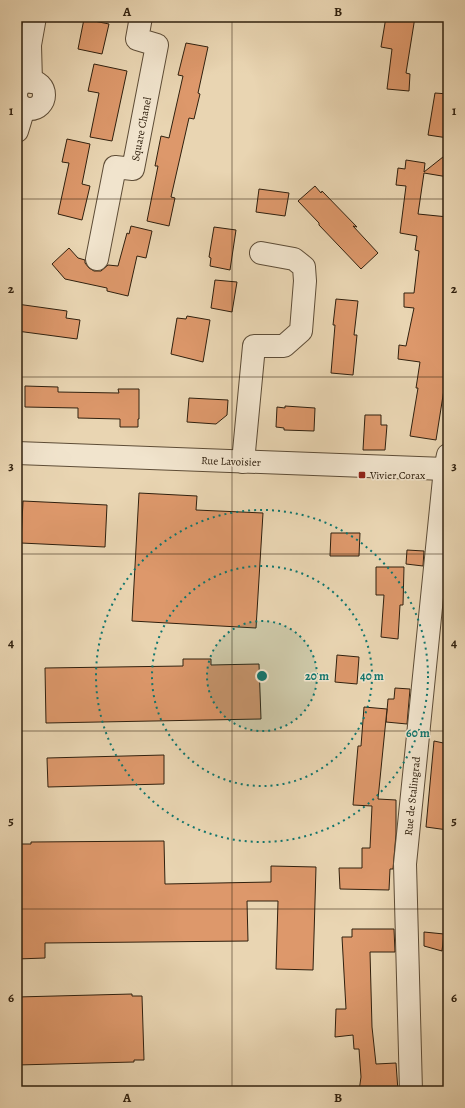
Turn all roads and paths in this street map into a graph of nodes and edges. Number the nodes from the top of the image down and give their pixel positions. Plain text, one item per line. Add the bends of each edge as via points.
1 (35, 17) edge
2 (141, 17) edge
3 (17, 131) edge
4 (261, 252) dead end
5 (97, 259) dead end
6 (17, 453) edge
7 (243, 462) junction
8 (447, 462) edge
9 (411, 1091) edge

1 - 3 street via 30,45 31,82 26,82 18,89 17,100 24,108
2 - 5 street, Square Chanel via 137,39 158,45 133,169 115,167
4 - 7 street via 294,259 304,267 305,288 301,330 284,346 254,346
6 - 7 street, Rue Lavoisier
7 - 8 street, Rue Lavoisier
8 - 9 street, Rue de Stalingrad via 405,864

